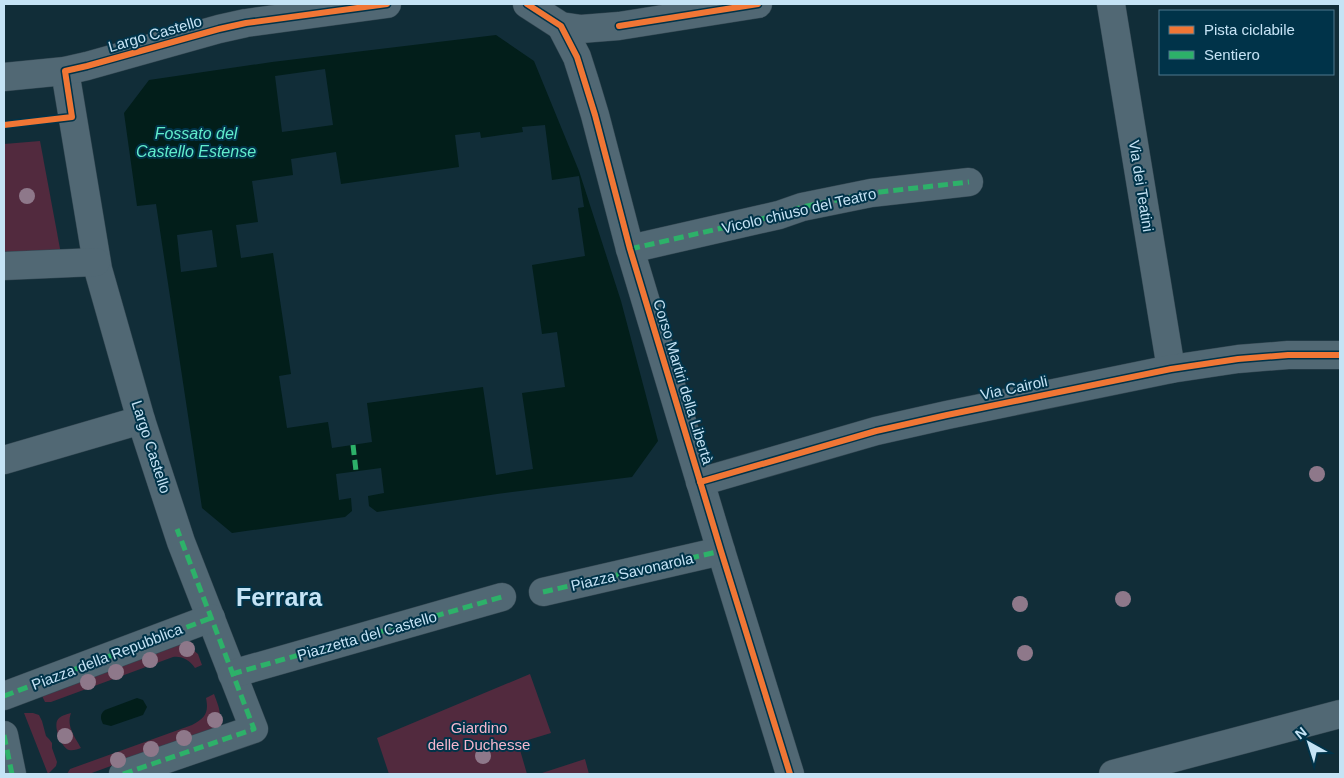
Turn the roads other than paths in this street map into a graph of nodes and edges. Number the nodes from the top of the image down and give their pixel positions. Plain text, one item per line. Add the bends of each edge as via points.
1 (387, 4) edge
2 (527, 4) edge
3 (758, 4) edge
4 (1111, 4) edge
5 (263, 12) edge
6 (561, 26) junction
7 (65, 71) junction
8 (4, 77) edge
9 (969, 182) dead end
10 (630, 249) junction
11 (96, 262) junction
12 (4, 266) edge
13 (1340, 355) edge
14 (1170, 369) junction
15 (141, 420) junction
16 (4, 460) edge
17 (700, 482) junction
18 (721, 552) junction
19 (543, 592) dead end
20 (502, 597) dead end
21 (211, 618) junction
22 (232, 674) junction
23 (4, 696) edge
24 (1340, 714) edge
25 (4, 735) edge
26 (12, 774) edge
27 (123, 774) edge
28 (790, 774) edge
29 (1114, 774) edge

1 - 5 street, Largo Castello
2 - 6 street
3 - 6 street via 619,26 581,29
4 - 14 street, Via dei Teatini
5 - 7 street, Largo Castello via 219,29
6 - 10 street, Corso Martiri della Libertà via 585,82
7 - 8 street
7 - 11 street, Largo Castello
9 - 10 street, Vicolo chiuso del Teatro via 871,193
10 - 17 street, Corso Martiri della Libertà
11 - 12 street
11 - 15 street, Largo Castello
13 - 14 street, Via Cairoli via 1238,359
14 - 17 street, Via Cairoli via 876,431
15 - 16 street
15 - 21 street, Largo Castello
17 - 18 street, Corso Martiri della Libertà
18 - 19 street, Piazza Savonarola
18 - 28 street, Corso Martiri della Libertà
20 - 22 street, Piazzetta del Castello
21 - 22 street
21 - 23 street, Piazza della Repubblica
22 - 27 street via 254,729
24 - 29 street
25 - 26 street

